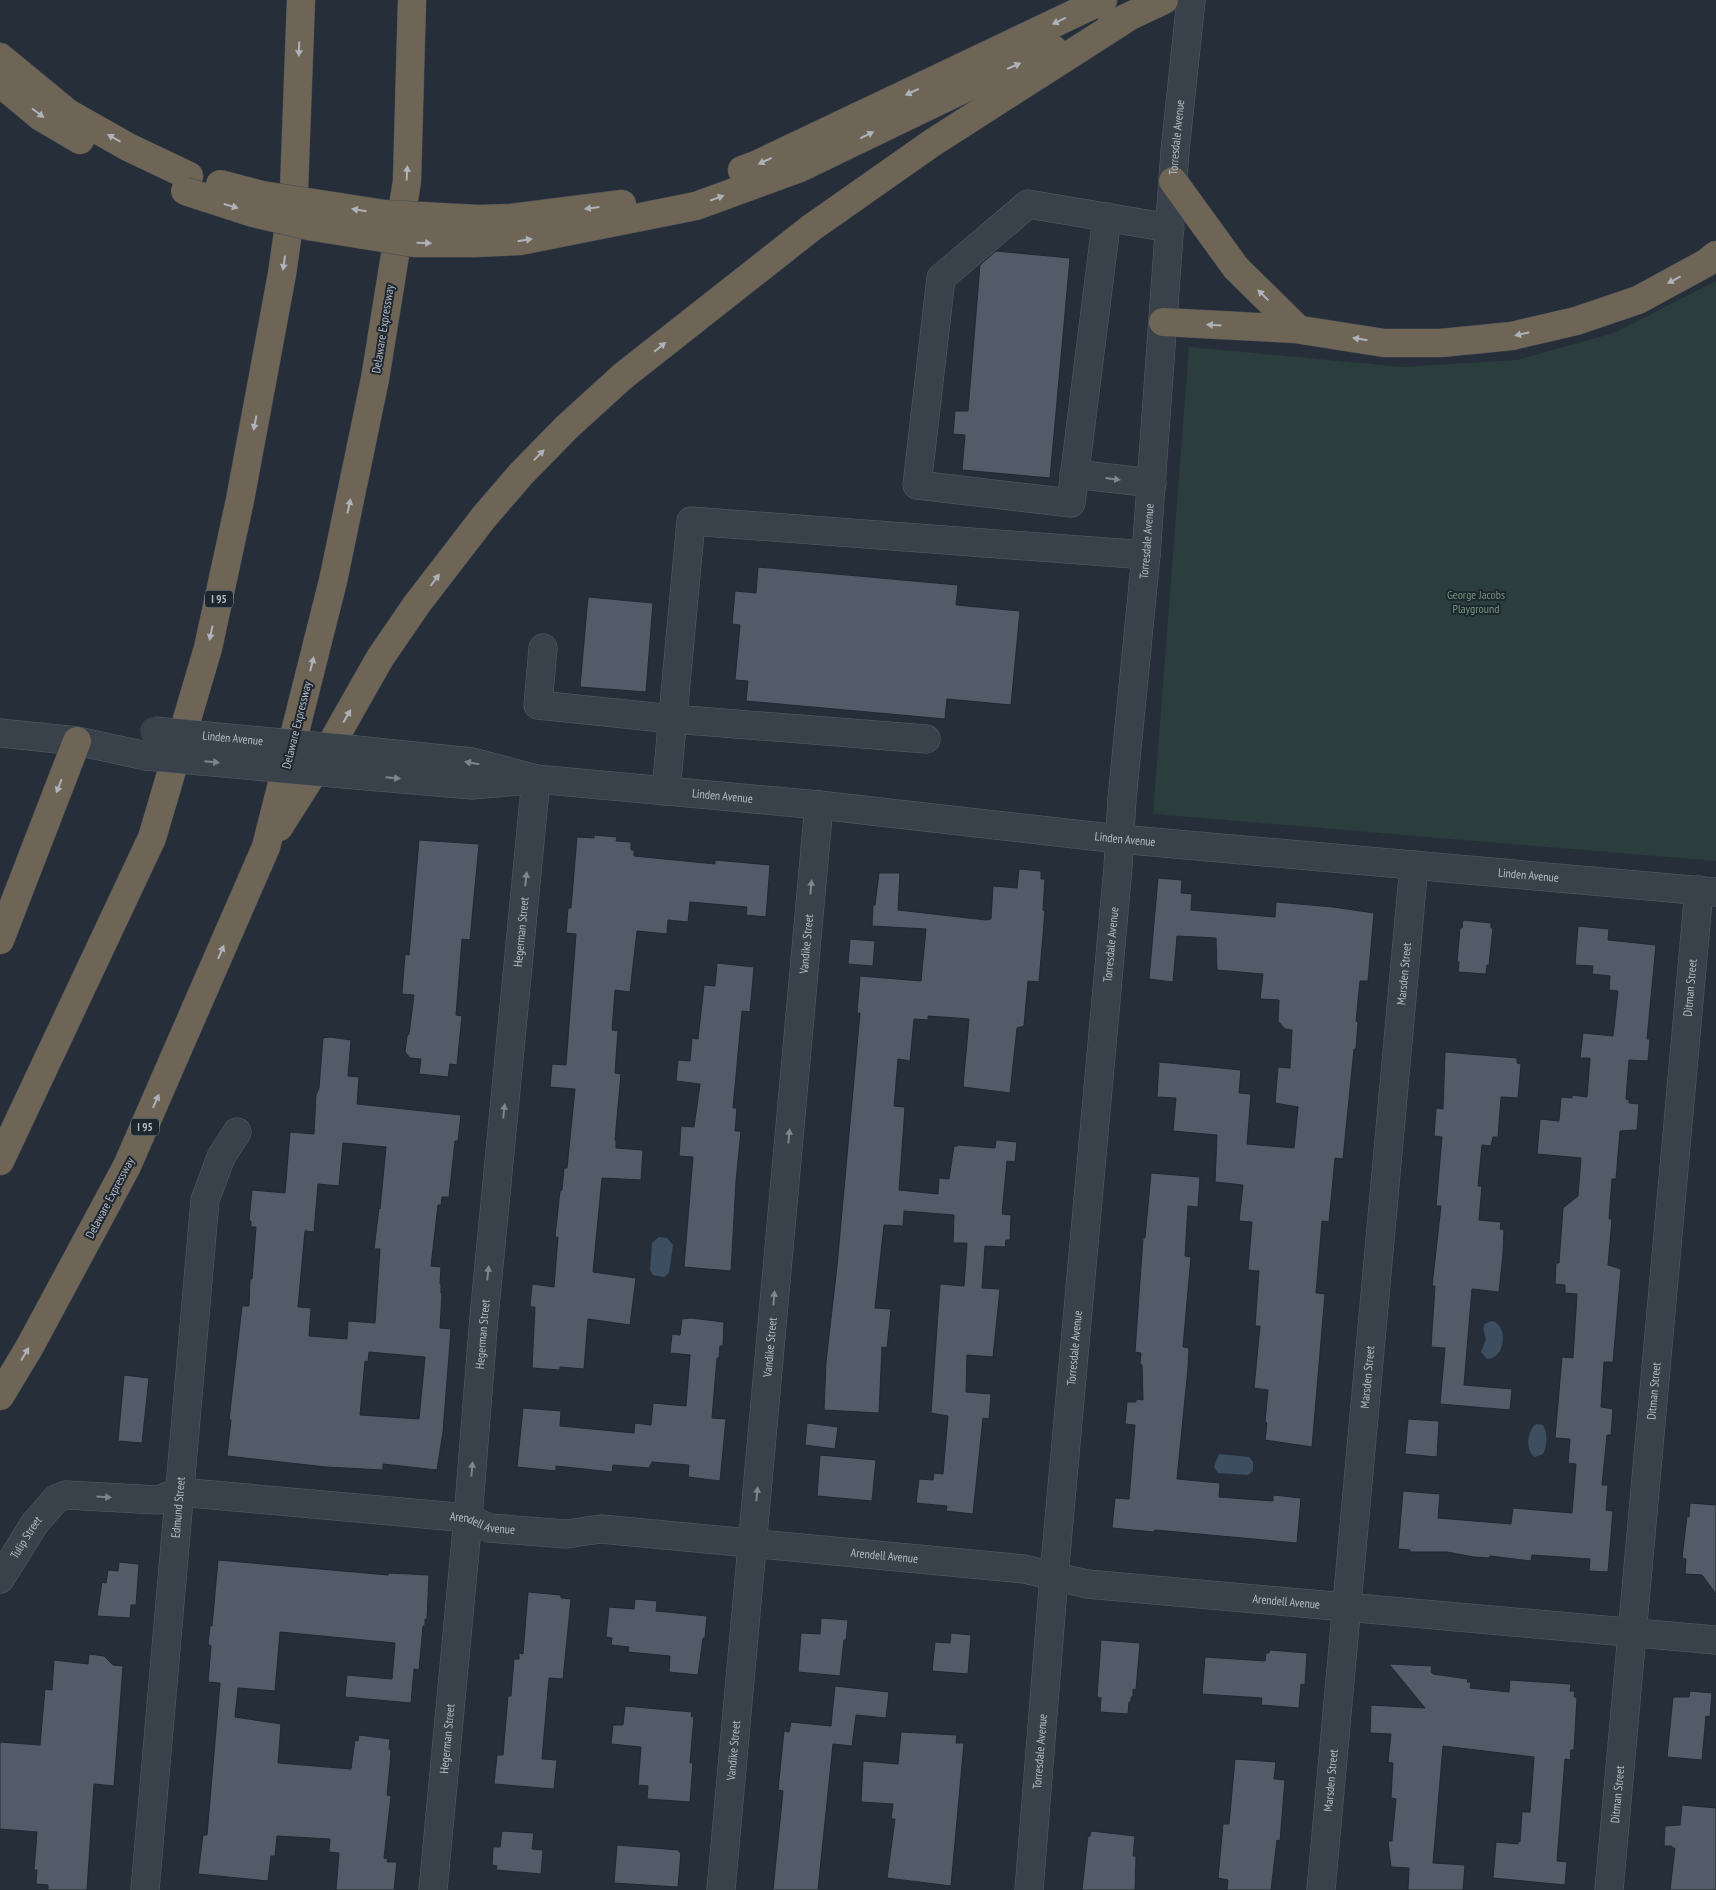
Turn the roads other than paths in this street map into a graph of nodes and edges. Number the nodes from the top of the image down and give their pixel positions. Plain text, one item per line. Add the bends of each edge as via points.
1 (301, 0) edge
2 (412, 0) edge
3 (1102, 0) edge
4 (1164, 0) edge
5 (1191, 0) edge
6 (1127, 18) junction
7 (0, 57) edge
8 (0, 83) edge
9 (1173, 181) junction
10 (186, 183) junction
11 (1107, 217) junction
12 (1170, 228) junction
13 (477, 231) junction
14 (1716, 255) edge
15 (1163, 322) junction
16 (1298, 330) junction
17 (1074, 474) junction
18 (1152, 483) junction
19 (1146, 555) junction
20 (543, 648) dead end
21 (673, 720) junction
22 (0, 733) edge
23 (926, 739) dead end
24 (77, 741) junction
25 (536, 779) junction
26 (666, 791) junction
27 (819, 804) junction
28 (1119, 839) junction
29 (266, 847) junction
30 (1414, 865) junction
31 (1708, 891) edge
32 (1, 933) edge
33 (237, 1132) dead end
34 (0, 1161) edge
35 (0, 1396) edge
36 (179, 1492) junction
37 (56, 1499) joint
38 (468, 1518) junction
39 (752, 1543) junction
40 (1054, 1576) junction
41 (0, 1578) edge
42 (1347, 1607) junction
43 (1632, 1633) junction
44 (1716, 1640) edge
45 (145, 1890) edge
46 (433, 1890) edge
47 (721, 1890) edge
48 (1030, 1890) edge
49 (1321, 1890) edge
50 (1609, 1890) edge

1 -> 34 highway, I 95 via 294,190 282,274 240,500 208,648 152,838
29 -> 2 highway, Delaware Expressway / I 95 via 333,581 375,379 407,181
3 -> 13 highway via 758,164 682,192 611,206 511,218
4 - 6 highway
5 - 9 street, Torresdale Avenue
13 -> 6 highway via 520,242 696,206 800,168 1002,71
29 -> 6 highway via 416,604 484,517 567,427 623,376 811,228 932,143
10 -> 7 highway via 68,112
8 -> 10 highway via 42,117 109,158
9 - 12 street, Torresdale Avenue
16 -> 9 highway via 1236,268
10 - 13 highway, bridge via 252,213 308,226 414,243
11 - 12 street
11 - 17 street
11 - 17 street via 1028,204 941,278 917,485 1071,503
12 - 15 street, Torresdale Avenue
14 -> 16 highway via 1638,300 1576,321 1512,336 1441,343 1384,343
16 -> 15 highway
15 - 18 street, Torresdale Avenue
17 -> 18 street
18 - 19 street, Torresdale Avenue
19 - 21 street via 691,521
19 - 28 street, Torresdale Avenue
20 - 21 street via 538,705
21 - 23 street
21 - 26 street
22 - 24 street, Linden Avenue
24 - 25 street, Linden Avenue, bridge via 150,744 350,762 472,762
24 -> 32 highway
25 - 26 street, Linden Avenue
38 -> 25 street, Hegerman Street
26 - 27 street, Linden Avenue
27 - 28 street, Linden Avenue
39 -> 27 street, Vandike Street
28 - 30 street, Linden Avenue
28 - 40 street, Torresdale Avenue
35 -> 29 highway, Delaware Expressway / I 95 via 128,1166
30 - 31 street, Linden Avenue
30 - 42 street, Marsden Street
31 - 43 street, Ditman Street
33 - 36 street, Edmund Street via 221,1157 205,1200
37 -> 36 street, Arendell Avenue via 66,1495 158,1500
36 - 38 street, Arendell Avenue
36 - 45 street, Edmund Street
37 - 41 street, Tulip Street via 35,1523
38 - 39 street, Arendell Avenue via 489,1528 566,1534 600,1529
38 - 46 street, Hegerman Street
39 - 40 street, Arendell Avenue via 1024,1569
39 - 47 street, Vandike Street
40 - 42 street, Arendell Avenue via 1088,1584
40 - 48 street, Torresdale Avenue
42 - 43 street, Arendell Avenue
42 - 49 street, Marsden Street
43 - 44 street, Arendell Avenue
43 - 50 street, Ditman Street

